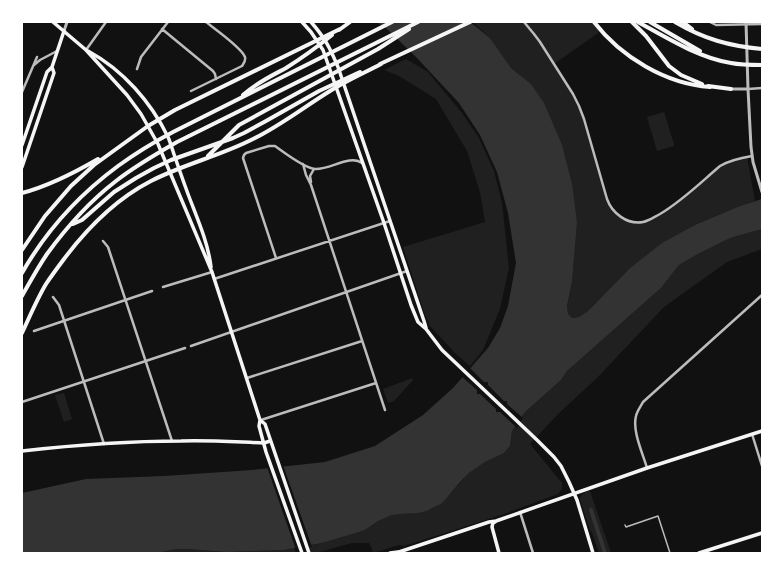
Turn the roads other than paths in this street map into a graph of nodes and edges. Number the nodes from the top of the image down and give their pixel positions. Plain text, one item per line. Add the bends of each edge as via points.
1 (52, 22) edge
2 (67, 22) edge
3 (106, 22) edge
4 (168, 22) edge
5 (206, 22) edge
6 (302, 22) edge
7 (311, 22) edge
8 (350, 22) edge
9 (392, 22) edge
10 (419, 22) edge
11 (470, 22) edge
12 (524, 22) edge
13 (594, 22) edge
14 (632, 22) edge
15 (638, 22) edge
16 (650, 22) edge
17 (676, 22) edge
18 (683, 22) edge
19 (710, 22) edge
20 (746, 23) edge
21 (762, 24) edge
22 (162, 29) junction
23 (340, 29) junction
24 (64, 31) junction
25 (697, 33) junction
26 (762, 49) edge
27 (58, 50) junction
28 (86, 50) junction
29 (37, 57) dead end
30 (713, 58) junction
31 (762, 65) edge
32 (33, 66) junction
33 (52, 67) junction
34 (137, 68) dead end
35 (216, 79) junction
36 (710, 87) junction
37 (329, 88) junction
38 (762, 88) edge
39 (731, 89) joint
40 (748, 89) junction
41 (192, 91) dead end
42 (22, 92) edge
43 (240, 98) junction
44 (158, 119) junction
45 (148, 126) junction
46 (22, 145) edge
47 (752, 156) junction
48 (104, 157) junction
49 (203, 159) junction
50 (363, 163) junction
51 (303, 164) junction
52 (22, 167) edge
53 (179, 168) junction
54 (314, 168) junction
55 (170, 172) junction
56 (311, 185) junction
57 (762, 192) edge
58 (22, 193) edge
59 (390, 221) junction
60 (384, 223) junction
61 (70, 226) junction
62 (103, 241) dead end
63 (329, 241) junction
64 (22, 250) edge
65 (276, 258) junction
66 (407, 271) junction
67 (212, 272) junction
68 (22, 273) edge
69 (400, 273) junction
70 (214, 279) junction
71 (164, 287) dead end
72 (152, 291) dead end
73 (346, 292) junction
74 (762, 295) edge
75 (22, 296) edge
76 (53, 297) dead end
77 (125, 300) junction
78 (64, 321) junction
79 (426, 329) junction
80 (34, 331) dead end
81 (22, 332) edge
82 (232, 332) junction
83 (362, 341) junction
84 (191, 346) dead end
85 (185, 348) dead end
86 (146, 362) junction
87 (247, 378) junction
88 (84, 382) junction
89 (376, 383) junction
90 (22, 402) edge
91 (385, 410) dead end
92 (260, 420) junction
93 (762, 431) edge
94 (752, 434) junction
95 (172, 441) junction
96 (270, 441) junction
97 (264, 443) junction
98 (104, 444) junction
99 (22, 451) edge
100 (761, 464) edge
101 (647, 468) junction
102 (574, 493) junction
103 (520, 512) junction
104 (496, 521) junction
105 (625, 525) dead end
106 (762, 533) edge
107 (400, 552) edge
108 (302, 553) edge
109 (309, 553) edge
110 (390, 553) edge
111 (499, 553) edge
112 (533, 553) edge
113 (593, 553) edge
114 (670, 553) edge
115 (699, 553) edge

1 - 24 main road
2 - 24 street
3 - 28 street
4 - 22 street
5 - 35 street via 239,49 245,58 242,66
6 - 50 main road via 323,50
7 - 59 main road via 329,46 338,67
8 - 23 highway
9 - 43 highway
10 - 49 highway via 378,49 239,125
10 - 61 highway via 156,154 112,185
11 - 37 highway
12 - 47 street via 540,42 579,106 607,199 619,216 632,222 649,220 684,198 720,166
13 - 36 highway via 618,47 649,68 685,83
14 - 36 highway via 674,70
15 - 30 highway via 680,45
16 - 30 highway
17 - 25 highway
18 - 25 highway
19 - 20 street via 716,26
20 - 21 street
20 - 40 street
22 - 34 street via 141,57
22 - 35 street via 213,70
23 - 43 highway via 287,67 251,87
23 - 44 highway
24 - 27 main road
24 - 28 main road
25 - 26 highway via 732,46
27 - 32 street
27 - 33 main road
28 - 44 main road via 116,69 130,82
28 - 45 main road via 127,95
29 - 32 street
30 - 31 highway via 731,63
32 - 42 street
33 - 46 main road via 47,72
33 - 52 main road via 54,73
35 - 41 street
36 - 39 highway
37 - 49 highway via 267,132
37 - 61 highway via 232,138 161,165 124,186 82,220
38 - 40 street
39 - 40 street
40 - 47 street
43 - 68 highway via 173,132 118,166 85,194 57,223
44 - 45 highway
44 - 53 main road
45 - 48 highway
45 - 55 main road
47 - 57 street
48 - 58 highway via 49,184
48 - 64 highway via 62,195 44,216
49 - 53 highway
50 - 54 street via 354,160 325,168
50 - 60 main road
51 - 54 street
51 - 56 street
51 - 65 street via 274,146 246,153 243,158
53 - 55 highway
53 - 67 main road via 210,257
54 - 56 street via 310,176
55 - 67 main road
55 - 81 highway via 127,195 91,226 47,283
56 - 63 street
59 - 60 street
59 - 66 main road
60 - 63 street
60 - 69 main road
61 - 75 highway via 46,255
62 - 77 street via 108,247
63 - 65 street
63 - 73 street
65 - 70 street
66 - 69 street
66 - 79 main road
67 - 70 main road
67 - 71 street
69 - 73 street
69 - 79 main road via 414,314
70 - 82 main road
72 - 77 street
73 - 82 street
73 - 83 street
74 - 101 street via 643,402 636,416 635,425
76 - 78 street via 59,305
77 - 78 street
77 - 86 street
78 - 80 street
78 - 88 street
79 - 102 main road via 447,355 554,456
82 - 84 street
82 - 87 main road
83 - 87 street
83 - 89 street
85 - 86 street
86 - 88 street
86 - 95 street
87 - 92 main road
88 - 90 street
88 - 98 street
89 - 91 street
89 - 92 street
92 - 96 main road via 265,424
92 - 97 main road via 259,426
93 - 94 main road
94 - 100 street
94 - 101 main road
95 - 97 main road
95 - 98 main road
96 - 97 main road
96 - 109 main road
97 - 108 main road
98 - 99 main road
101 - 102 main road
102 - 103 main road
102 - 113 main road
103 - 104 main road
103 - 112 street
104 - 107 main road
104 - 111 main road via 492,527
105 - 114 street via 626,527 658,516
106 - 115 main road
107 - 110 main road

